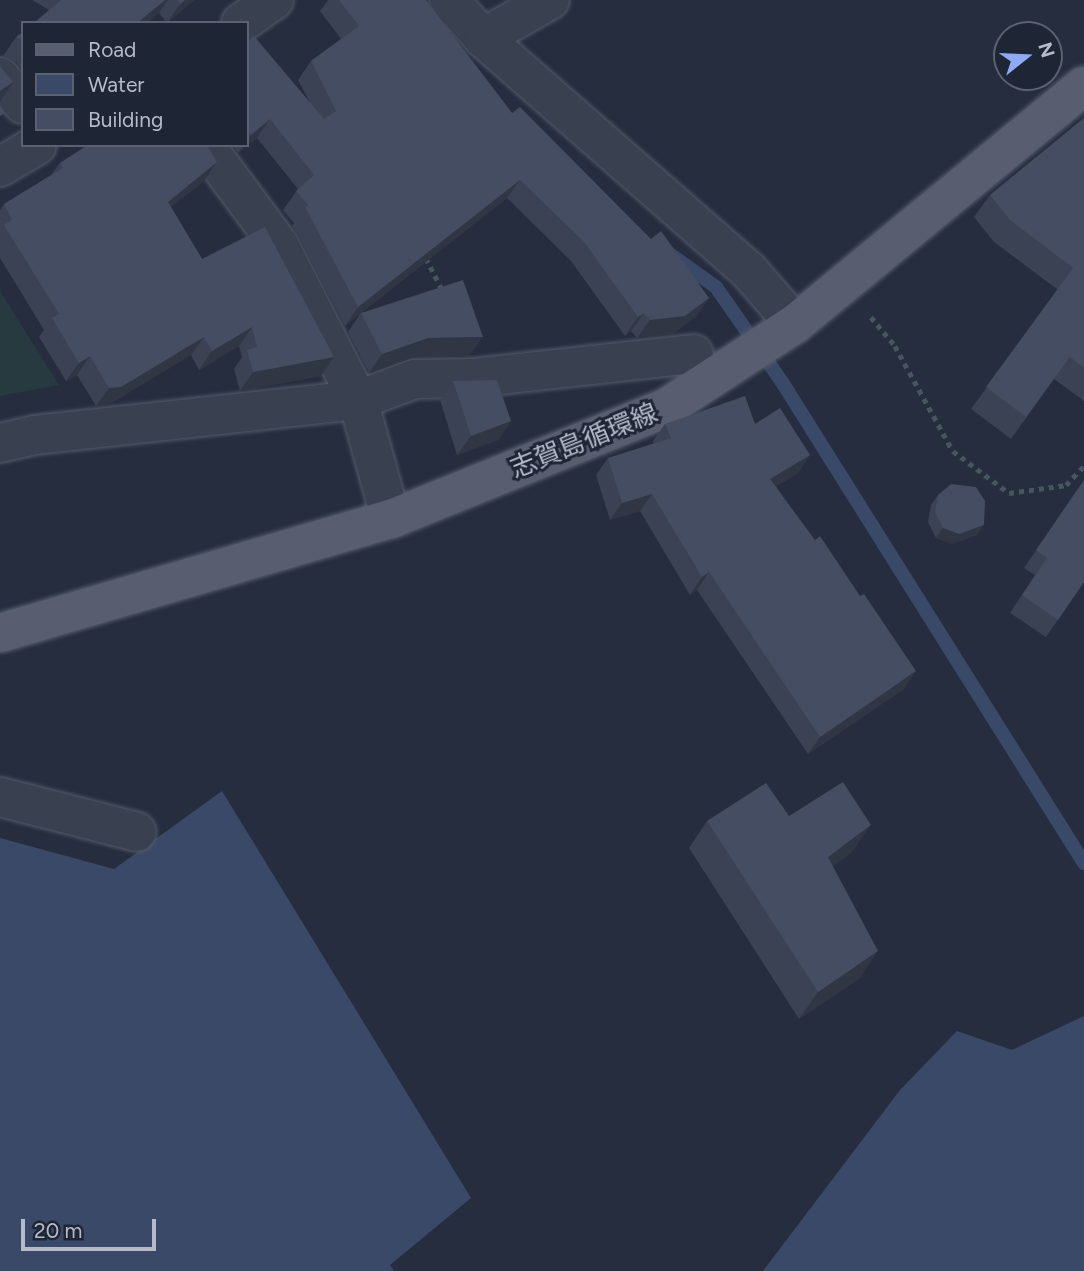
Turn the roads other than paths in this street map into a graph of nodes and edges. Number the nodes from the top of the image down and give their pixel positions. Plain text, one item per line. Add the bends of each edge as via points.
1 (274, 0) edge
2 (449, 0) edge
3 (550, 0) edge
4 (245, 21) edge
5 (483, 38) junction
6 (0, 77) edge
7 (1084, 86) edge
8 (21, 102) edge
9 (34, 147) edge
10 (206, 147) edge
11 (0, 167) edge
12 (795, 324) junction
13 (694, 354) dead end
14 (358, 400) junction
15 (0, 443) edge
16 (391, 519) junction
17 (0, 633) edge
18 (0, 797) edge
19 (137, 832) dead end

1 - 4 street
2 - 5 street
3 - 5 street
5 - 12 street via 749,271
6 - 8 street
7 - 12 main road, 志賀島循環線
9 - 11 street
10 - 14 street via 279,245
12 - 16 main road, 志賀島循環線 via 666,408
13 - 14 street via 471,378 415,379
14 - 15 street via 35,435
14 - 16 street
16 - 17 main road, 志賀島循環線
18 - 19 street

